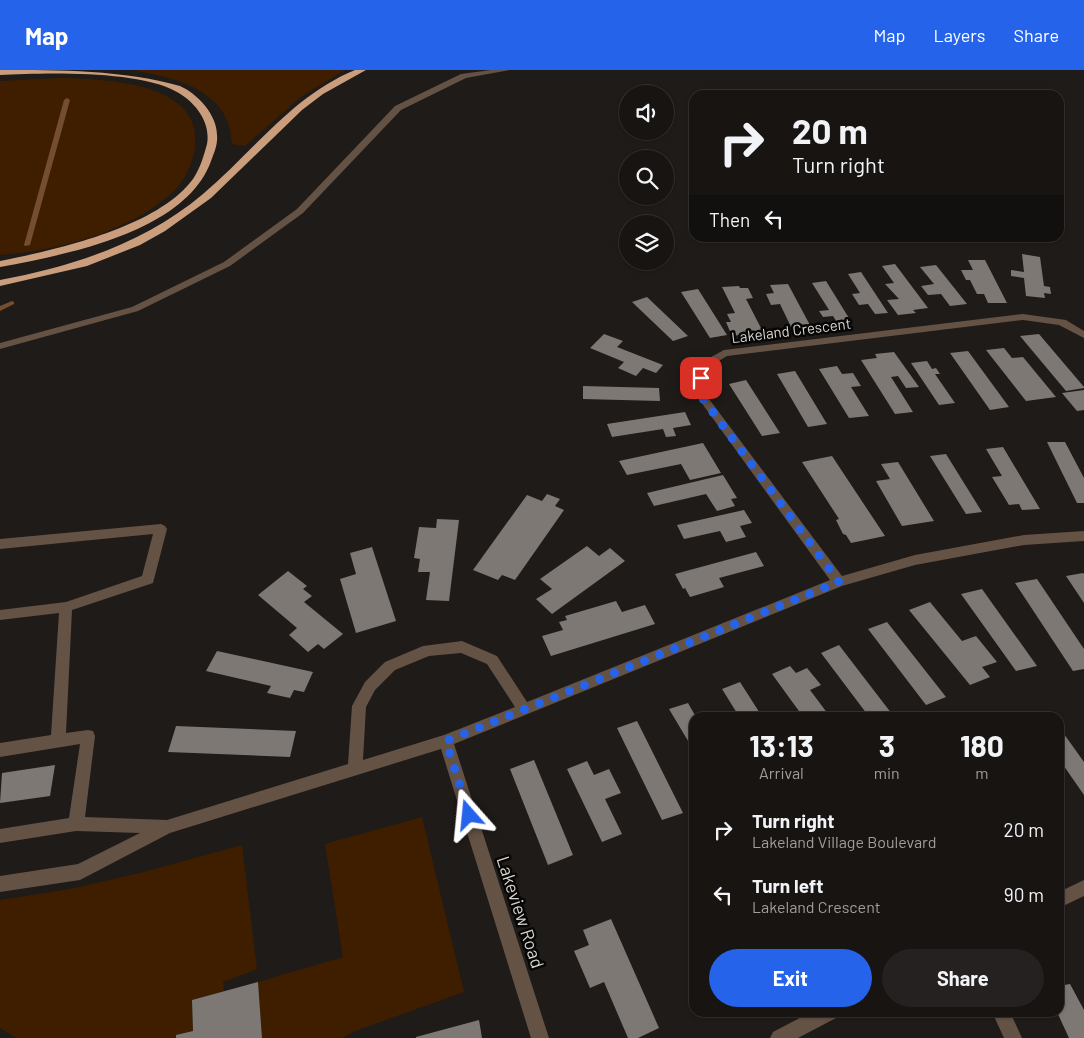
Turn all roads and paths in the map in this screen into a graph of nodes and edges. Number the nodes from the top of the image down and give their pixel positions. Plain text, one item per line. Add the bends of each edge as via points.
1 (362, 70) edge
2 (506, 70) edge
3 (0, 72) edge
4 (0, 264) edge
5 (0, 283) edge
6 (1084, 335) edge
7 (0, 346) edge
8 (1084, 536) edge
9 (0, 544) edge
10 (839, 582) junction
11 (66, 607) junction
12 (0, 615) edge
13 (524, 710) junction
14 (58, 740) junction
15 (446, 741) junction
16 (0, 750) edge
17 (355, 769) junction
18 (76, 824) junction
19 (167, 826) junction
20 (0, 836) edge
21 (0, 884) edge
22 (1084, 888) edge
23 (1064, 898) edge
24 (820, 1017) edge
25 (1003, 1017) edge
26 (540, 1038) edge
27 (779, 1038) edge
28 (1013, 1038) edge

1 - 5 highway via 303,104 207,196 174,222 90,261
2 - 7 street via 464,76 398,108 300,211 227,264 135,309
3 - 4 highway via 86,71 153,79 178,88 205,110 212,127 213,142 195,182 171,204 147,218 108,236 57,253
6 - 10 street, Lakeland Crescent via 1062,322 1023,317 724,353 704,365 698,392
8 - 10 street via 1024,540 924,558
9 - 11 street via 161,528 148,579
10 - 13 street
11 - 12 street
11 - 14 street
13 - 15 street
13 - 17 street via 492,660 462,647 428,650 390,666 370,686 359,706
14 - 16 street
14 - 18 street via 88,736
15 - 17 street
15 - 26 street, Lakeview Road
17 - 19 street
18 - 19 street
18 - 20 street
19 - 21 street via 80,872
22 - 23 street
24 - 27 street
25 - 28 street

